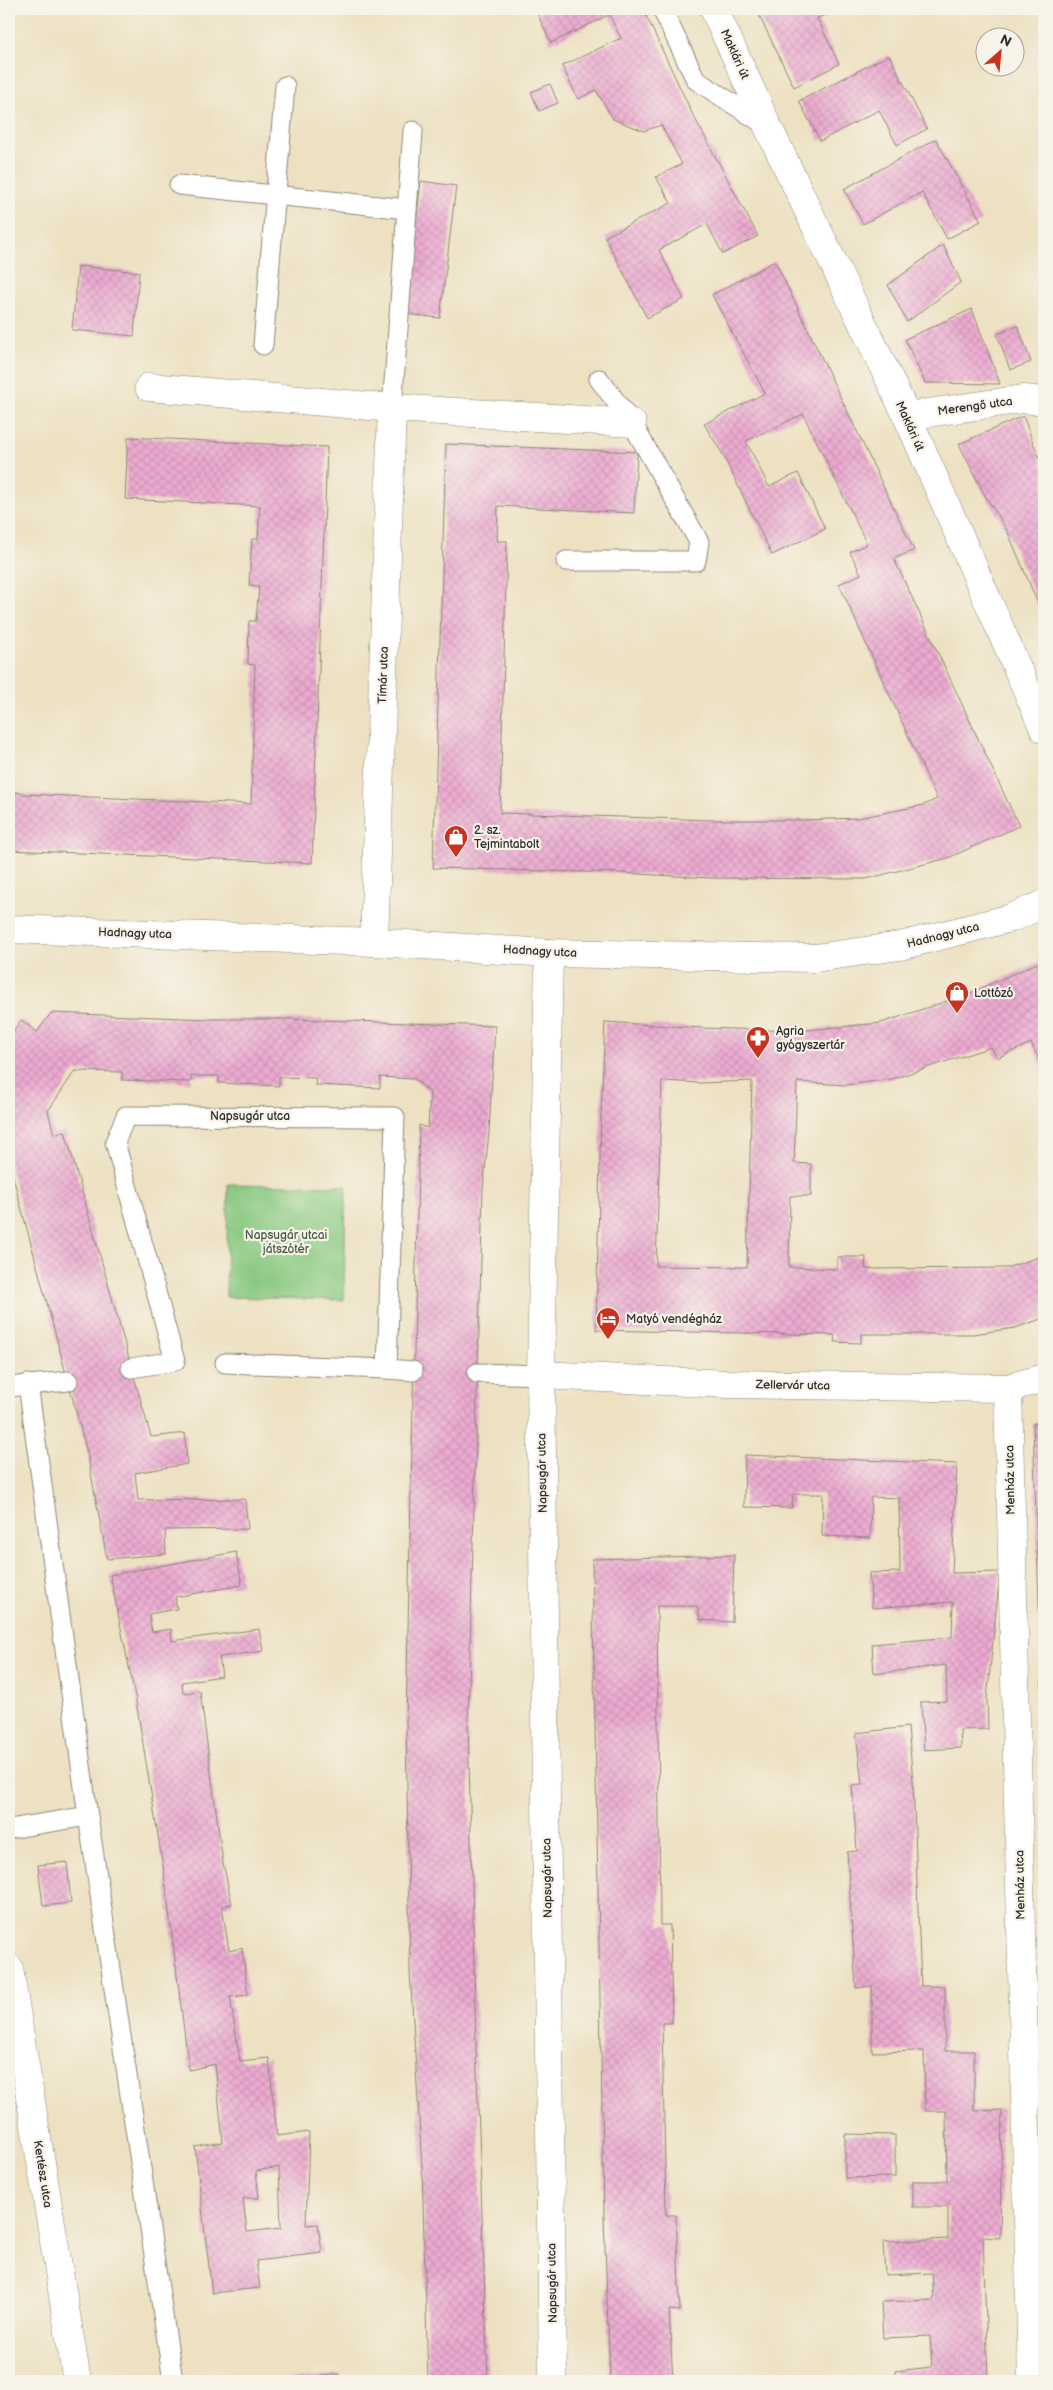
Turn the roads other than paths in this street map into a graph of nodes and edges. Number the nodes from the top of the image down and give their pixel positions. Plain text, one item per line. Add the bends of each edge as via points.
1 (662, 9) edge
2 (714, 9) edge
3 (285, 86) dead end
4 (768, 127) junction
5 (413, 131) dead end
6 (179, 185) dead end
7 (274, 195) junction
8 (407, 209) junction
9 (263, 345) dead end
10 (599, 379) dead end
11 (149, 387) dead end
12 (1044, 401) edge
13 (392, 408) junction
14 (907, 416) junction
15 (632, 422) junction
16 (566, 561) dead end
17 (1044, 729) edge
18 (1044, 904) edge
19 (15, 926) edge
20 (374, 942) junction
21 (549, 953) junction
22 (224, 1363) dead end
23 (132, 1368) dead end
24 (387, 1370) junction
25 (413, 1371) dead end
26 (477, 1373) dead end
27 (541, 1374) junction
28 (1044, 1378) edge
29 (68, 1381) dead end
30 (28, 1384) junction
31 (9, 1387) edge
32 (1008, 1388) junction
33 (88, 1816) junction
34 (9, 1829) edge
35 (9, 1968) edge
36 (78, 2381) edge
37 (174, 2381) edge
38 (553, 2381) edge
39 (1032, 2381) edge

1 - 4 lane via 696,80
2 - 4 street, Maklári út
3 - 7 lane
4 - 14 street, Maklári út
5 - 8 lane
6 - 7 lane
7 - 8 lane
7 - 9 lane
8 - 13 lane
10 - 15 lane
11 - 13 street
12 - 14 street, Merengő utca via 1023,399
13 - 15 street
13 - 20 street, Tímár utca
14 - 17 street, Maklári út
15 - 16 lane via 699,542 696,561
18 - 21 street, Hadnagy utca via 1010,918 900,946 815,958
19 - 20 street, Hadnagy utca
20 - 21 street, Hadnagy utca
21 - 27 street, Napsugár utca
22 - 24 lane
23 - 24 lane, Napsugár utca via 175,1361 116,1142 126,1116 395,1116
24 - 25 lane
26 - 27 lane
27 - 32 street, Zellervár utca via 728,1384
27 - 38 street, Napsugár utca
28 - 32 street, Zellervár utca
29 - 30 lane
30 - 31 lane
30 - 33 lane
32 - 39 street, Menház utca
33 - 34 lane
33 - 37 lane
35 - 36 street, Kertész utca

